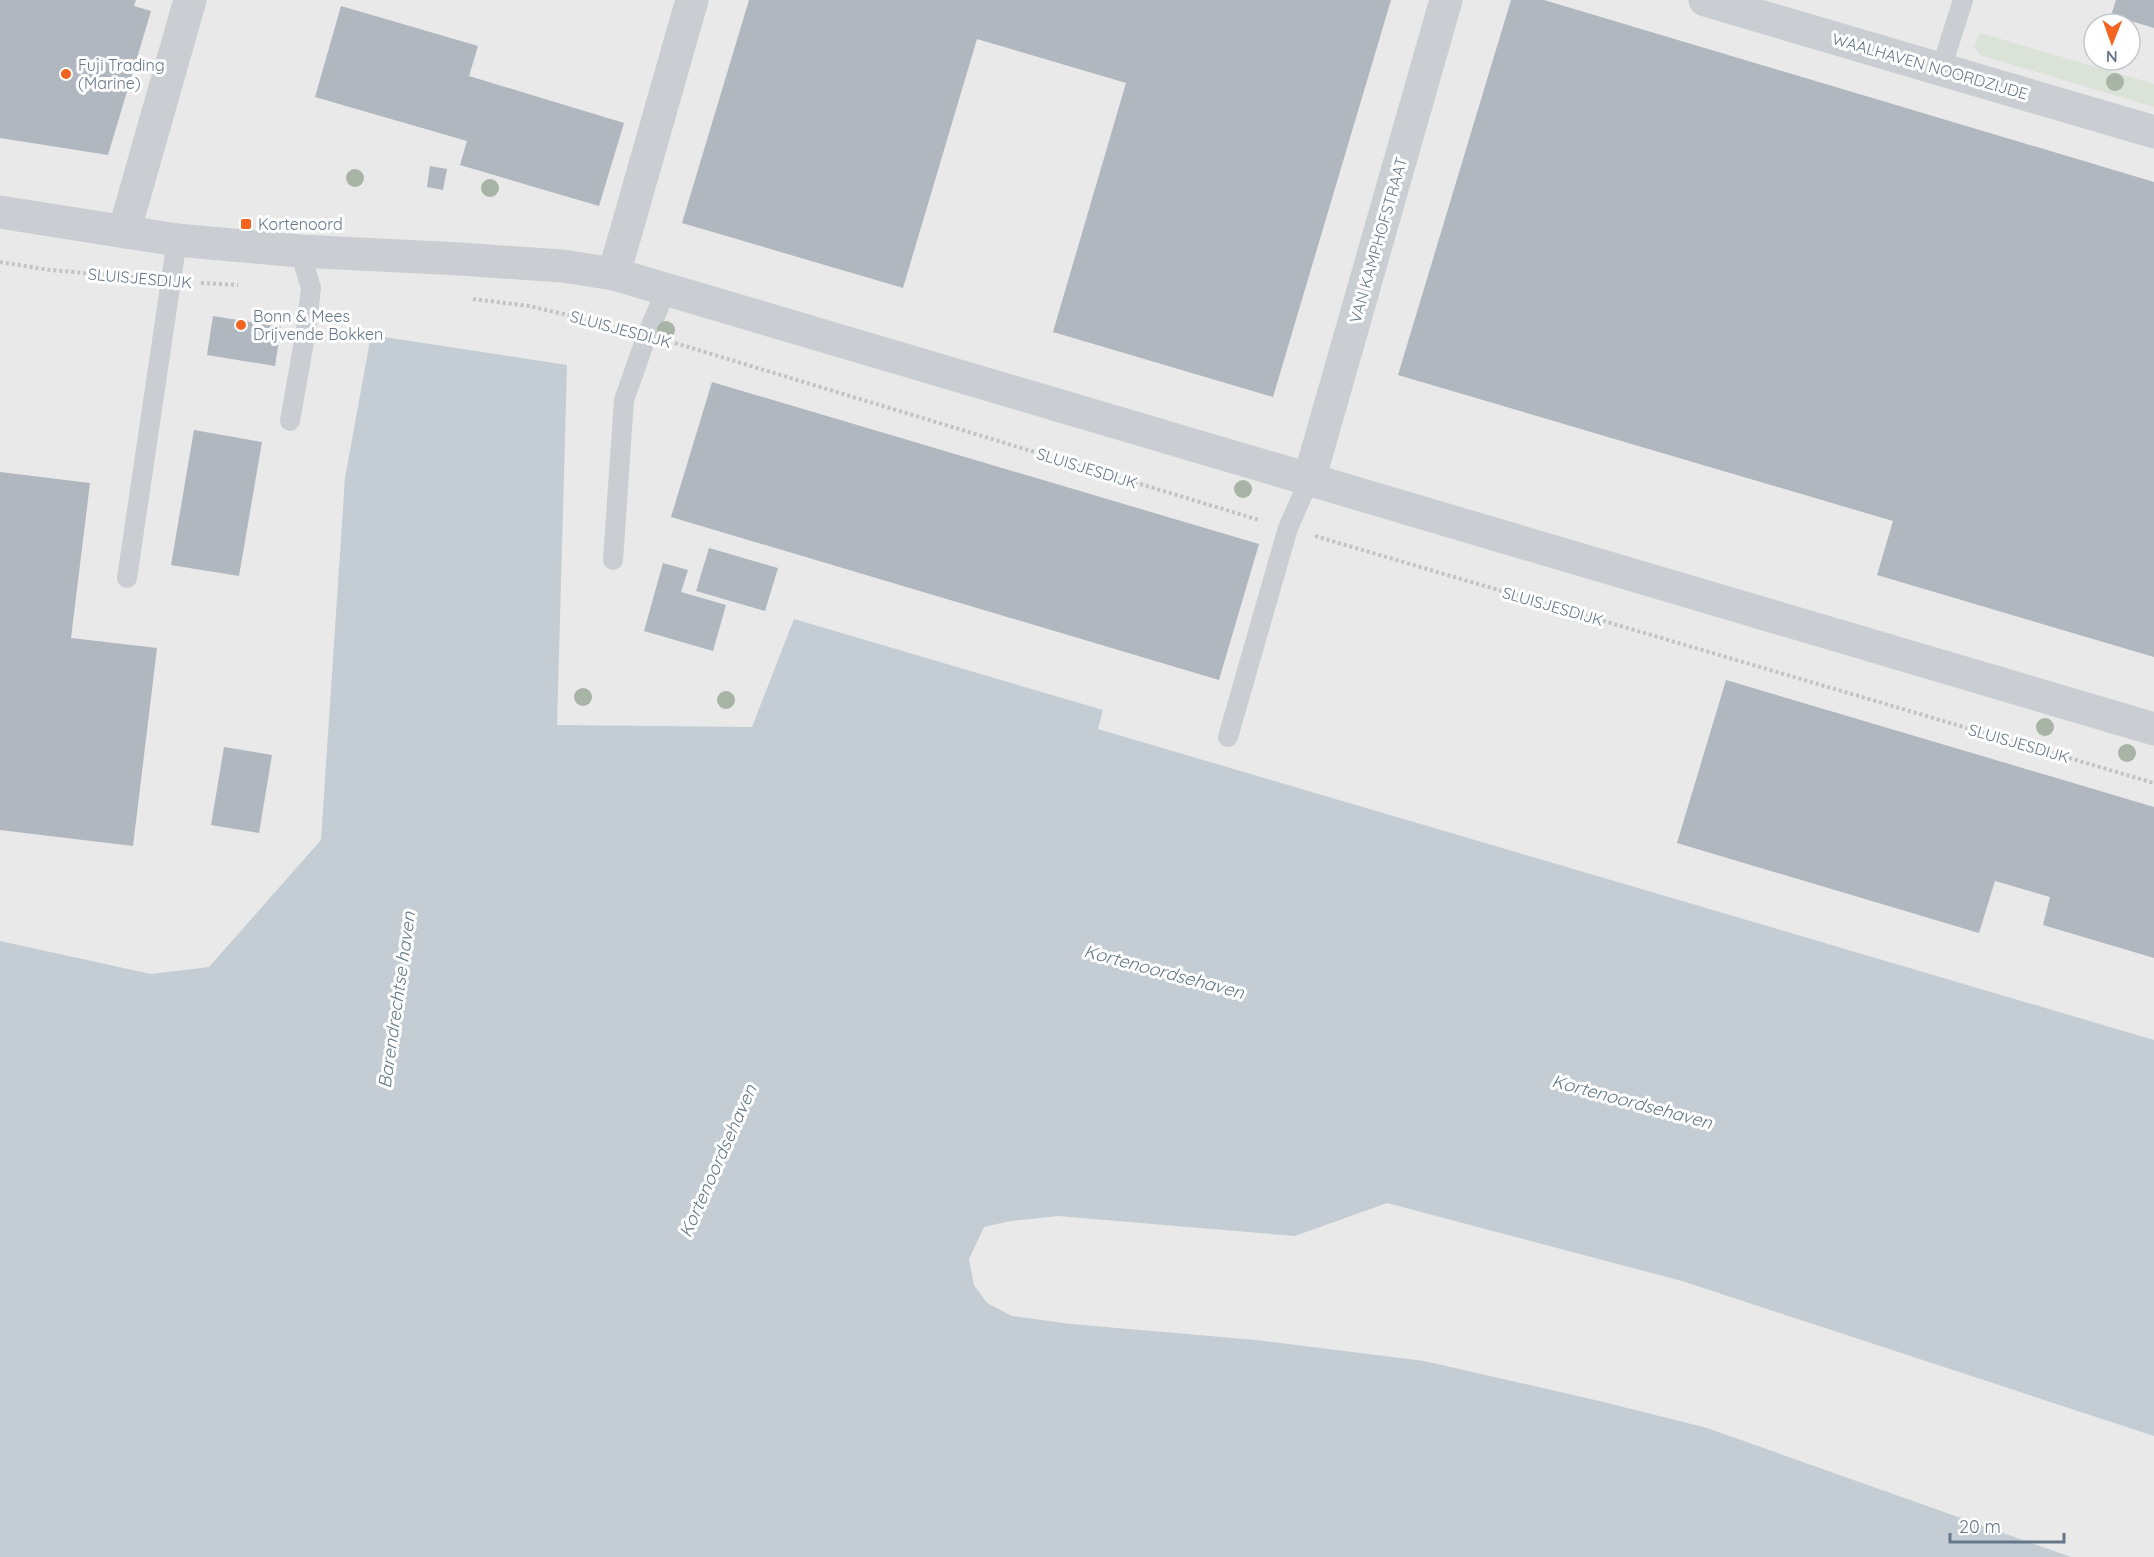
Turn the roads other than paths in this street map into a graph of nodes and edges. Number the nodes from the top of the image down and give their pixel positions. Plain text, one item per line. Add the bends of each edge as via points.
1 (190, 0) edge
2 (692, 0) edge
3 (1446, 0) edge
4 (1705, 0) edge
5 (1963, 0) edge
6 (1941, 69) junction
7 (2154, 132) edge
8 (0, 212) edge
9 (124, 232) junction
10 (177, 240) junction
11 (300, 251) junction
12 (614, 274) junction
13 (667, 288) junction
14 (290, 421) dead end
15 (1309, 480) junction
16 (613, 560) dead end
17 (127, 578) dead end
18 (2154, 729) edge
19 (1228, 737) dead end

1 - 9 street
2 - 12 street
3 - 15 street, VAN KAMPHOFSTRAAT
4 - 6 street, WAALHAVEN NOORDZIJDE
5 - 6 lane
6 - 7 street, WAALHAVEN NOORDZIJDE
8 - 9 street
9 - 10 street
10 - 11 street
10 - 17 lane
11 - 12 street via 562,266
11 - 14 lane via 311,288
12 - 13 street
13 - 15 street
13 - 16 lane via 624,400
15 - 18 street
15 - 19 lane via 1288,528

